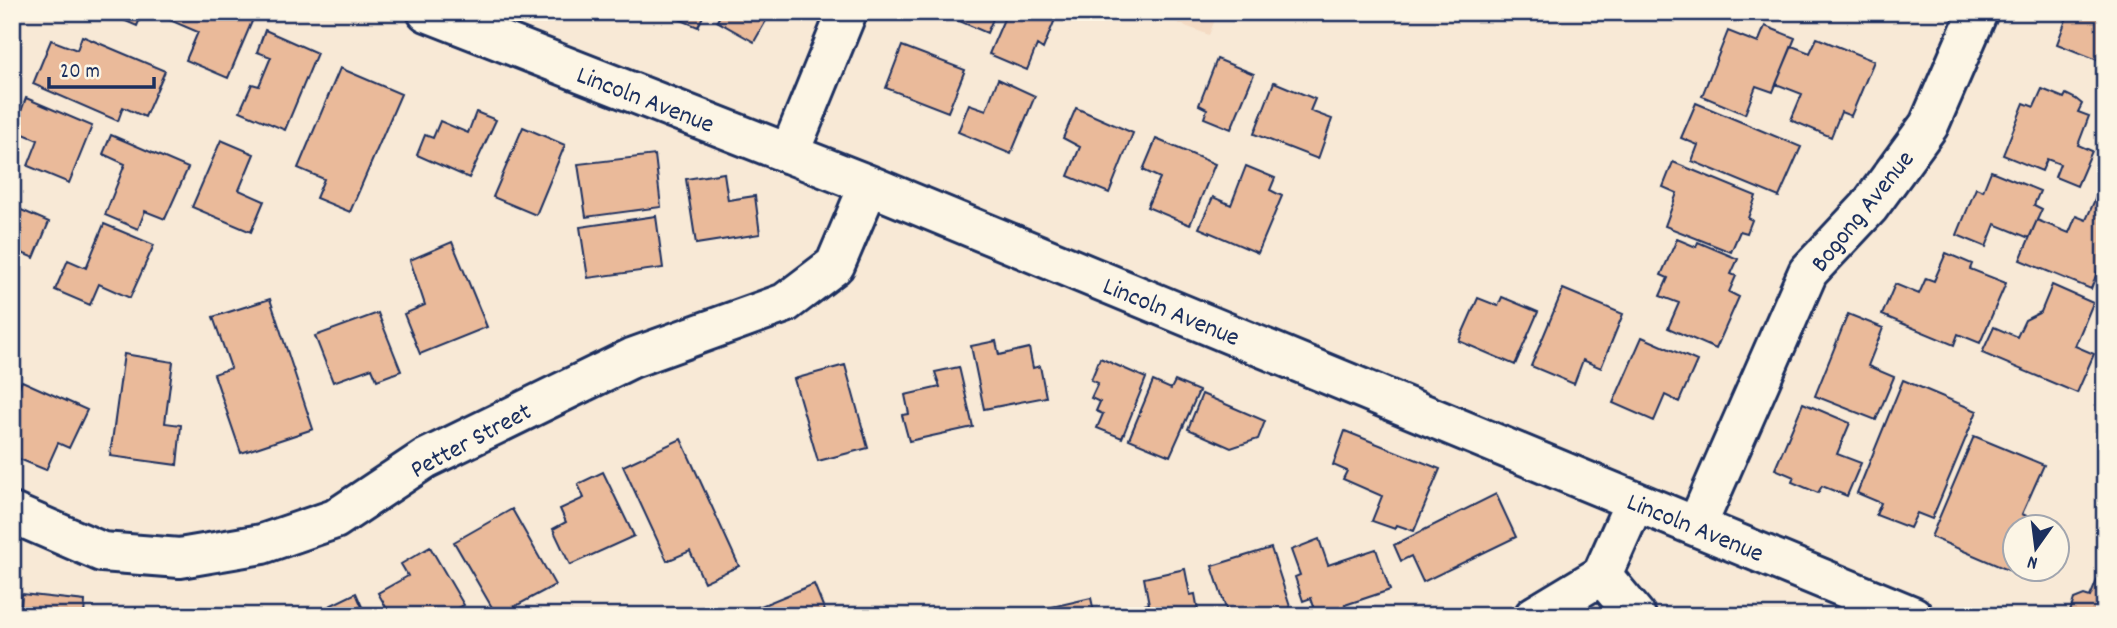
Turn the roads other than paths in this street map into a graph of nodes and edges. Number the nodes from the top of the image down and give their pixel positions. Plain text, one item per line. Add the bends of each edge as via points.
1 (427, 12) edge
2 (847, 12) edge
3 (1978, 12) edge
4 (789, 154) junction
5 (869, 185) junction
6 (1635, 501) junction
7 (12, 513) edge
8 (1697, 525) junction
9 (1602, 575) junction
10 (1534, 616) edge
11 (1636, 616) edge
12 (1913, 616) edge

1 - 4 street, Lincoln Avenue
2 - 4 street
3 - 8 street, Bogong Avenue via 1929,125 1869,207 1808,272
4 - 5 street, Lincoln Avenue
5 - 6 street, Lincoln Avenue
5 - 7 street, Petter Street via 835,265 785,303 632,358 425,459 335,519 262,544 180,558 102,552
6 - 8 street, Lincoln Avenue
6 - 9 street
8 - 12 street, Lincoln Avenue
9 - 10 street
9 - 11 street

